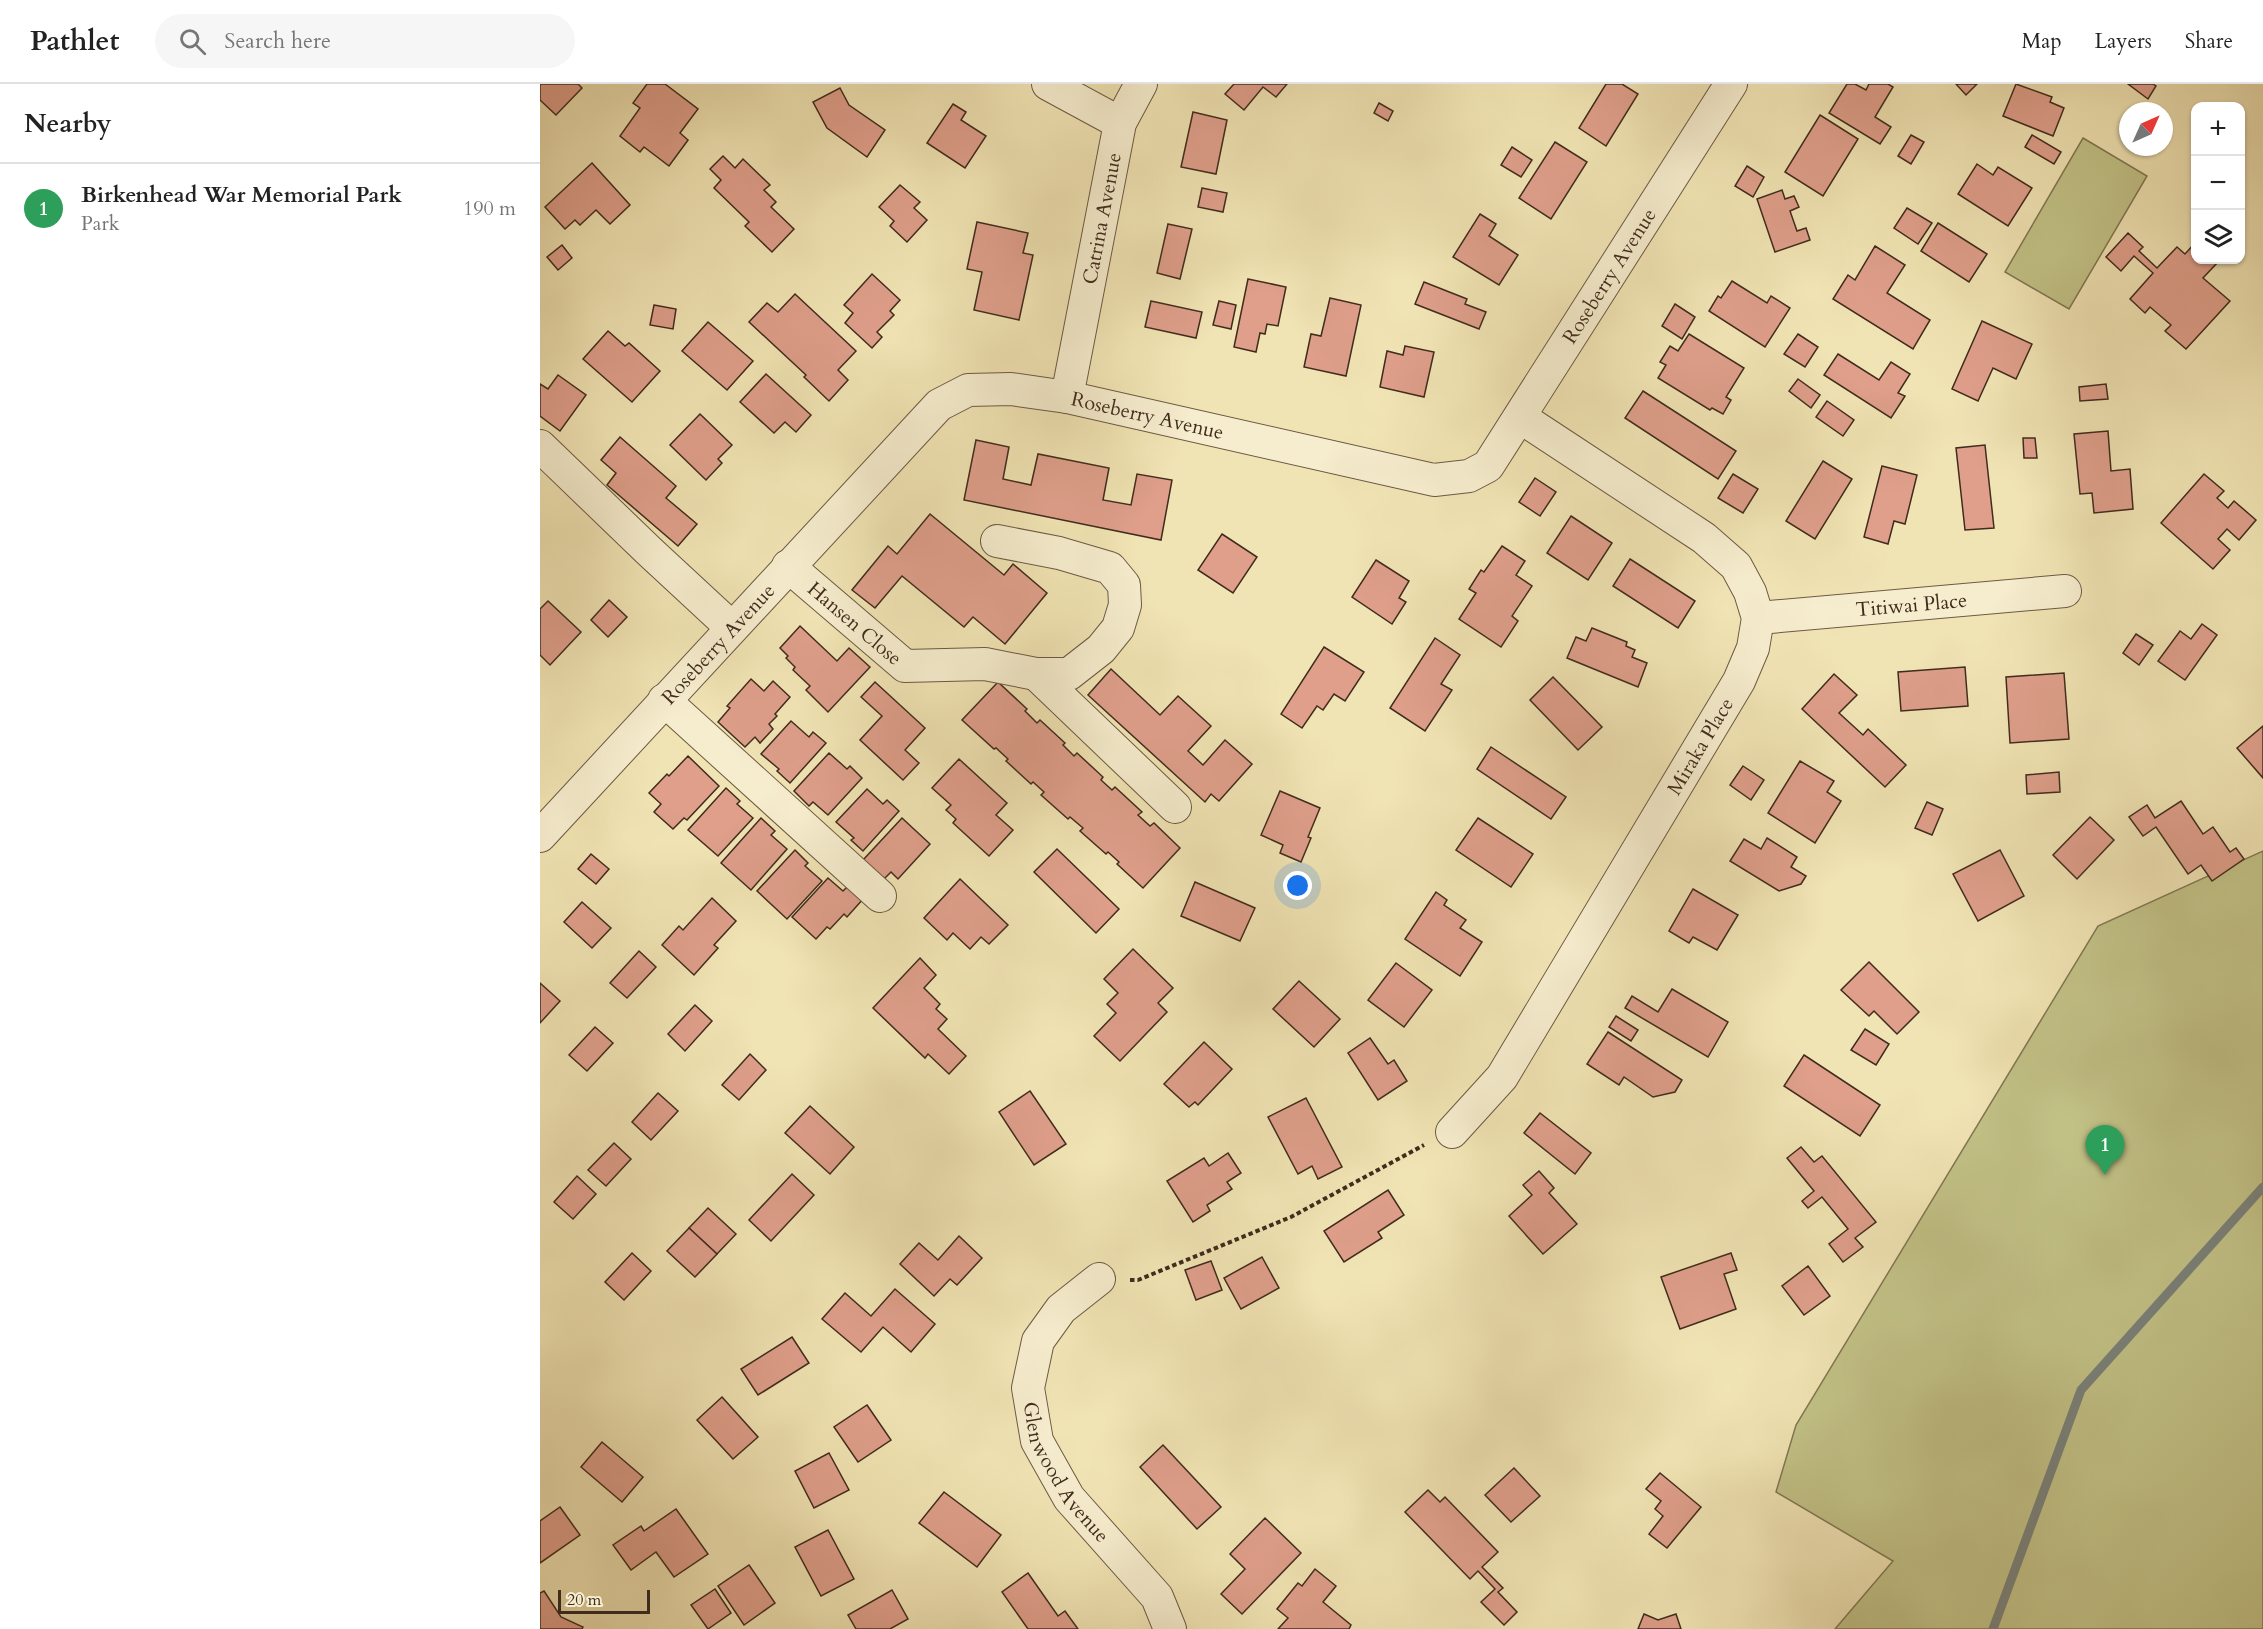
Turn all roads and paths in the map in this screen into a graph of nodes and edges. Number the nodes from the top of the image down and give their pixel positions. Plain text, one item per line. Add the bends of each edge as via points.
1 (1048, 84) edge
2 (1141, 84) edge
3 (1731, 84) edge
4 (1120, 123) junction
5 (1067, 397) junction
6 (1520, 417) junction
7 (540, 446) edge
8 (540, 472) edge
9 (997, 541) dead end
10 (788, 566) junction
11 (2065, 591) dead end
12 (1758, 618) junction
13 (726, 633) junction
14 (1036, 674) junction
15 (664, 700) junction
16 (1175, 807) dead end
17 (540, 836) edge
18 (880, 896) dead end
19 (1452, 1132) joint
20 (1099, 1280) joint
21 (1170, 1629) edge

1 - 4 street
2 - 4 street, Catrina Avenue
3 - 6 street, Roseberry Avenue
4 - 5 street, Catrina Avenue
5 - 6 street, Roseberry Avenue via 1434,480 1469,476 1488,466
5 - 10 street, Roseberry Avenue via 1011,389 968,390 939,405
6 - 12 street, Miraka Place via 1704,538 1736,566
7 - 13 street
8 - 13 street
9 - 14 street, Hansen Close via 1110,568 1124,585 1125,606 1118,628 1101,649 1069,674
10 - 13 street, Roseberry Avenue
10 - 14 street, Hansen Close via 904,666 985,664
11 - 12 street, Titiwai Place
12 - 19 street, Miraka Place via 1753,648 1733,691 1502,1077
13 - 15 street, Roseberry Avenue
14 - 16 street
15 - 17 street, Roseberry Avenue
15 - 18 street
19 - 20 path via 1291,1217 1138,1280
20 - 21 street, Glenwood Avenue via 1061,1309 1038,1341 1028,1388 1037,1441 1069,1498 1157,1597

